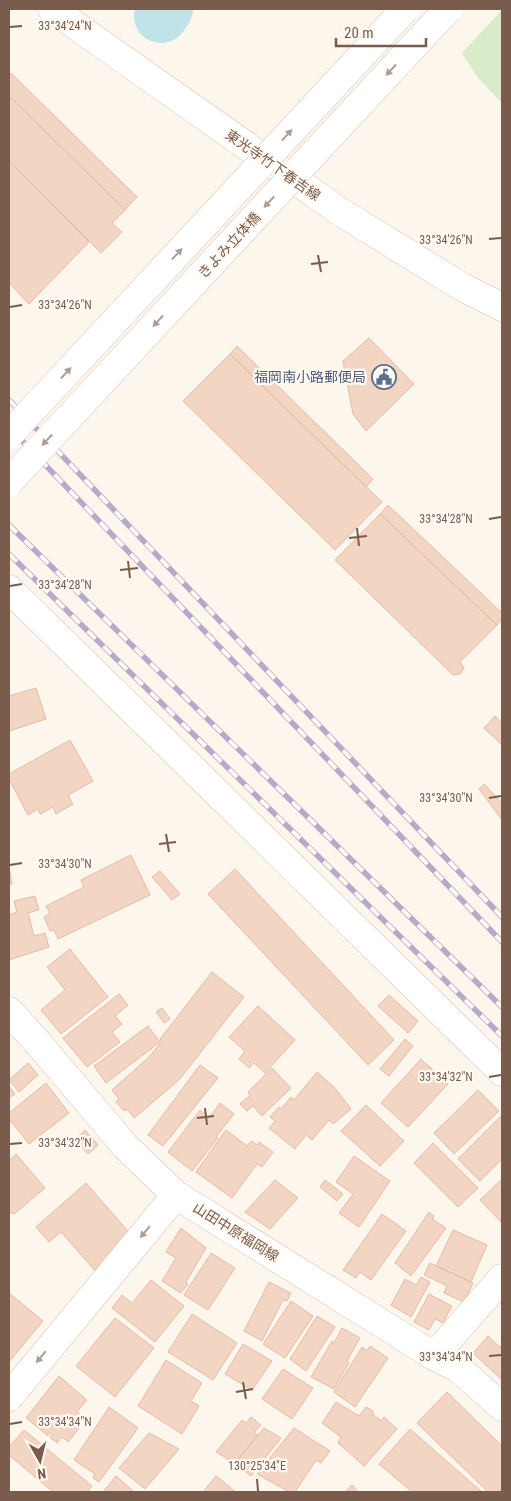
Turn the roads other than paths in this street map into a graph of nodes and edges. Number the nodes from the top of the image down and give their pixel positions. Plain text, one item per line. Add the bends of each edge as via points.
1 (52, 9) edge
2 (405, 9) edge
3 (448, 9) edge
4 (502, 307) edge
5 (9, 434) edge
6 (9, 482) edge
7 (9, 589) edge
8 (9, 1011) edge
9 (502, 1072) edge
10 (176, 1195) junction
11 (502, 1278) edge
12 (434, 1356) junction
13 (9, 1397) edge
14 (502, 1407) edge

1 - 4 street, 東光寺竹下春吉線 via 339,211 462,287
5 -> 2 street, bridge
3 -> 6 street, きよみ立体橋, bridge
7 - 9 street
8 - 10 street, 山田中原福岡線 via 124,1146
10 - 12 street, 山田中原福岡線
10 -> 13 street
11 - 12 street
12 - 14 street, 山田中原福岡線 via 458,1368

